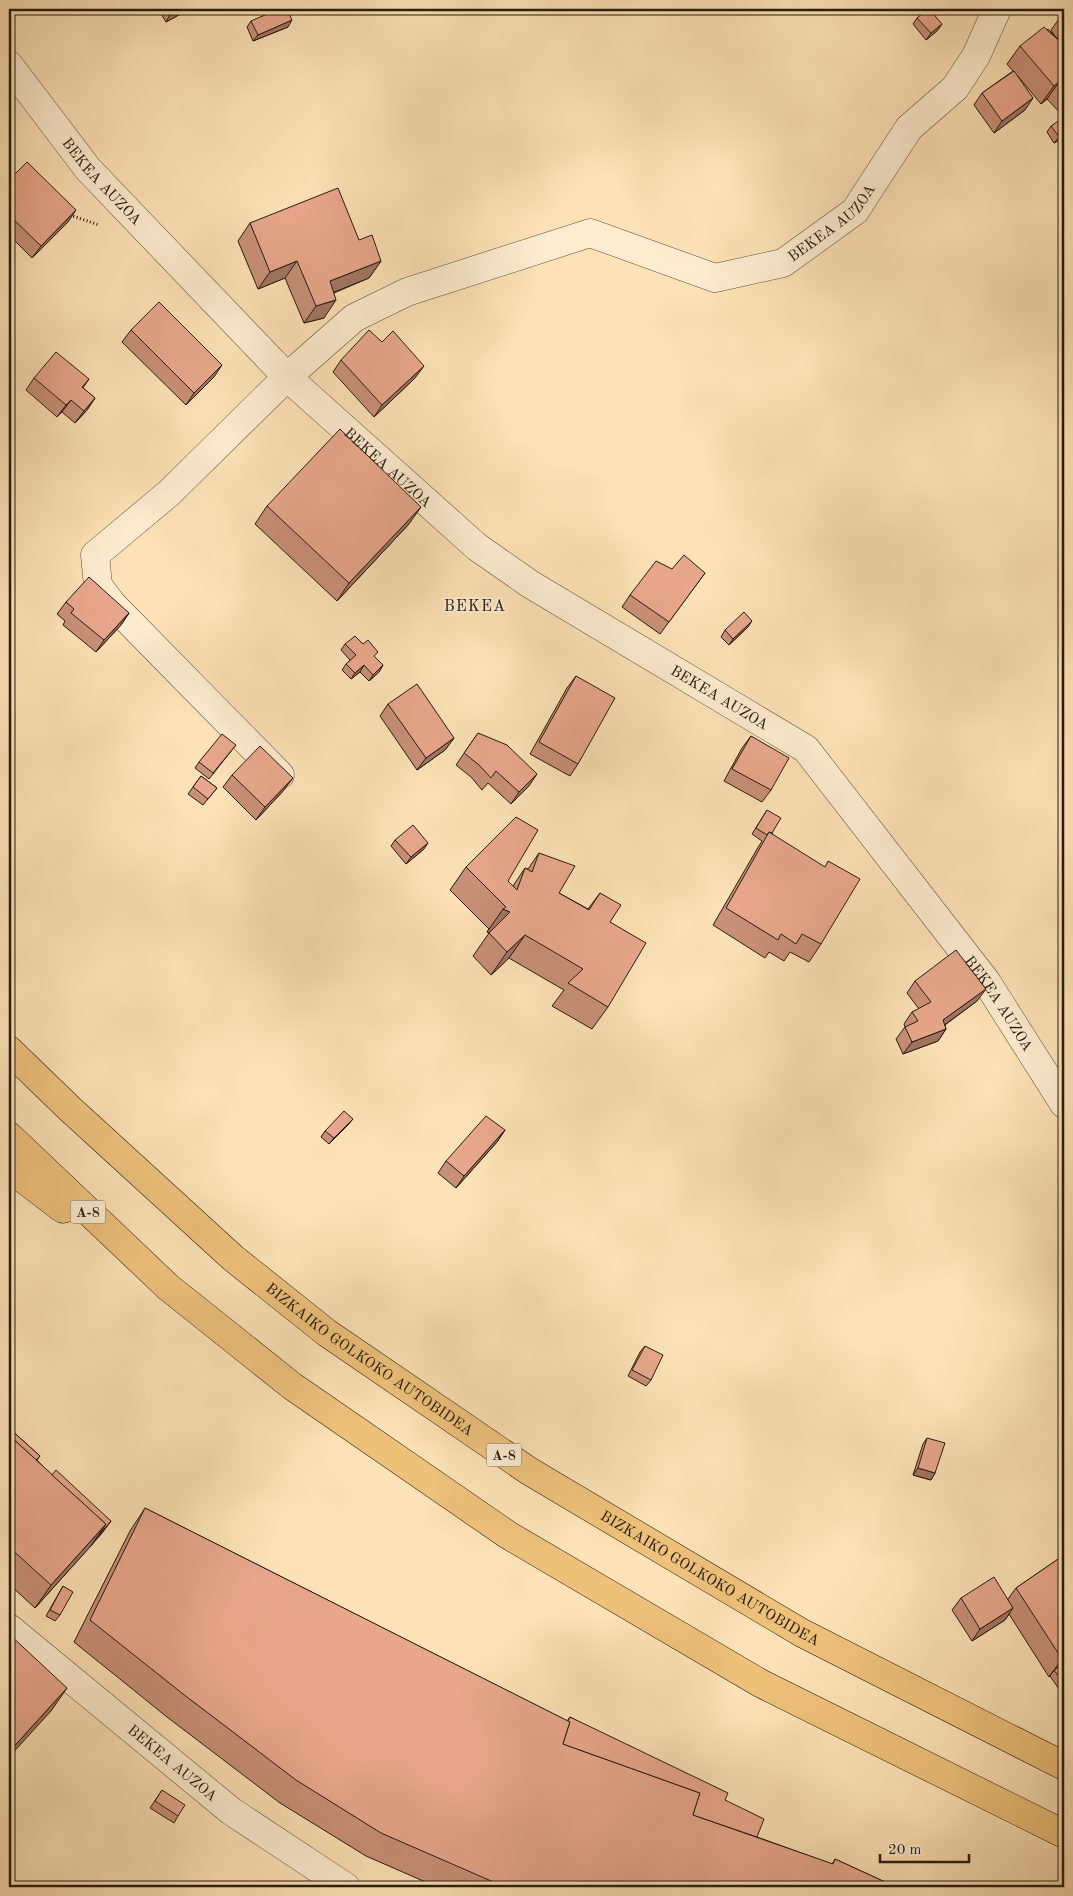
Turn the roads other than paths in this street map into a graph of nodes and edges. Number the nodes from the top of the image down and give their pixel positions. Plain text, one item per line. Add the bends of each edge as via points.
1 (997, 9) edge
2 (9, 65) edge
3 (288, 377) junction
4 (280, 775) edge
5 (9, 1050) edge
6 (1064, 1104) edge
7 (9, 1136) edge
8 (9, 1168) edge
9 (168, 1287) junction
10 (9, 1628) edge
11 (1064, 1766) edge
12 (1064, 1834) edge
13 (346, 1887) edge

1 - 3 street, BEKEA AUZOA via 976,56 955,88 909,128 855,211 783,263 715,278 590,233 407,292 354,318
2 - 3 street, BEKEA AUZOA via 88,169
3 - 4 street, BEKEA AUZOA via 169,492 95,555 98,585 112,604
3 - 6 street, BEKEA AUZOA via 477,547 530,584 806,749 986,981
5 - 11 highway, BIZKAIKO GOLKOKO AUTOBIDEA / A-8 via 233,1258 328,1333 529,1472 802,1633
7 - 9 highway, A-8
8 - 9 highway
9 - 12 highway, A-8 via 292,1386 508,1535 760,1683
10 - 13 street, BEKEA AUZOA via 231,1811

